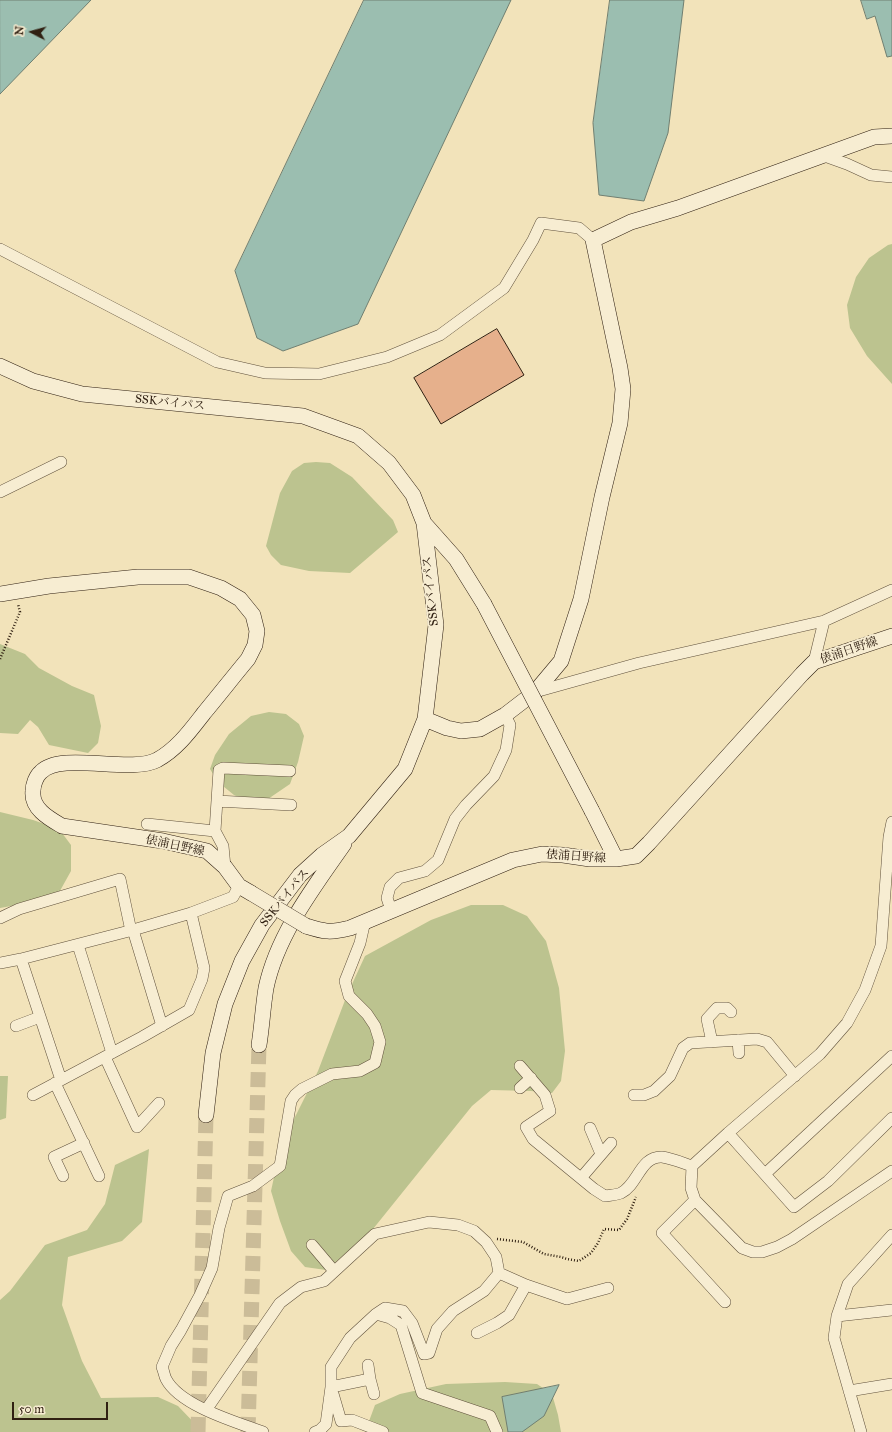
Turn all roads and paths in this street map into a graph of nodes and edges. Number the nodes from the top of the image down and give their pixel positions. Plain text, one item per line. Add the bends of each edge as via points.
1 (892, 136) edge
2 (822, 155) junction
3 (892, 177) edge
4 (593, 240) junction
5 (0, 250) edge
6 (0, 366) edge
7 (61, 462) dead end
8 (0, 492) edge
9 (424, 523) junction
10 (892, 590) edge
11 (15, 592) junction
12 (0, 594) edge
13 (824, 621) junction
14 (892, 636) edge
15 (0, 659) edge
16 (814, 662) junction
17 (535, 692) junction
18 (505, 715) junction
19 (425, 718) junction
20 (290, 771) dead end
21 (217, 802) junction
22 (291, 805) dead end
23 (147, 824) dead end
24 (892, 829) edge
25 (215, 831) junction
26 (349, 836) junction
27 (616, 860) junction
28 (225, 867) junction
29 (245, 890) junction
30 (391, 910) junction
31 (190, 913) junction
32 (0, 918) edge
33 (365, 921) junction
34 (132, 931) junction
35 (892, 939) edge
36 (78, 945) junction
37 (881, 946) junction
38 (21, 959) junction
39 (0, 963) edge
40 (731, 1012) dead end
41 (40, 1017) junction
42 (16, 1026) dead end
43 (162, 1026) junction
44 (738, 1040) junction
45 (712, 1042) junction
46 (259, 1045) tunnel mouth
47 (739, 1053) dead end
48 (108, 1055) junction
49 (892, 1056) edge
50 (520, 1066) dead end
51 (795, 1076) junction
52 (531, 1078) junction
53 (58, 1082) junction
54 (520, 1088) dead end
55 (33, 1095) dead end
56 (634, 1095) dead end
57 (159, 1103) dead end
58 (206, 1115) tunnel mouth
59 (892, 1118) edge
60 (590, 1128) dead end
61 (728, 1133) junction
62 (611, 1142) dead end
63 (84, 1143) junction
64 (601, 1154) junction
65 (692, 1166) junction
66 (892, 1171) edge
67 (765, 1174) junction
68 (62, 1176) dead end
69 (99, 1176) dead end
70 (580, 1178) junction
71 (639, 1193) dead end
72 (695, 1200) junction
73 (891, 1237) edge
74 (486, 1242) junction
75 (312, 1245) dead end
76 (334, 1271) junction
77 (499, 1273) junction
78 (526, 1285) junction
79 (608, 1288) dead end
80 (726, 1302) dead end
81 (892, 1310) edge
82 (376, 1314) junction
83 (837, 1316) junction
84 (476, 1332) dead end
85 (368, 1365) dead end
86 (370, 1379) junction
87 (892, 1384) edge
88 (331, 1388) junction
89 (849, 1391) junction
90 (374, 1394) dead end
91 (206, 1410) junction
92 (263, 1432) edge
93 (315, 1432) edge
94 (383, 1432) edge
95 (498, 1432) edge
96 (861, 1432) edge

1 - 2 street via 874,137
2 - 3 street via 871,175
2 - 4 street via 678,208 631,222
4 - 5 street via 579,228 541,223 504,288 440,335 387,357 319,374 265,373 217,362
4 - 17 street via 620,368 623,389 620,422 581,599 561,661
6 - 9 street, SSKバイパス via 33,381 82,394 303,416 358,436 389,463 413,495
7 - 8 street
9 - 19 street, SSKバイパス via 436,625
9 - 27 street, bridge via 456,558 484,604
10 - 13 street
11 - 12 street, 俵浦日野線
11 - 15 path via 20,612
11 - 28 street, 俵浦日野線 via 138,577 189,577 221,588 240,599 253,615 257,631 255,645 248,659 170,752 142,765 54,765 41,771 32,794 38,808 62,826 163,841 207,851
13 - 16 street
13 - 17 street via 638,663
14 - 16 street, 俵浦日野線
16 - 27 street, 俵浦日野線 via 649,844 636,856
17 - 18 street
18 - 19 street via 480,729 461,731
18 - 30 street via 510,725 506,750 494,776 455,819 438,860 425,871 399,878 390,887 387,898
19 - 26 street, SSKバイパス via 405,769
20 - 21 street via 223,768 219,770
21 - 22 street
21 - 25 street
23 - 25 street
24 - 37 street via 889,837
25 - 28 street via 223,846
26 - 46 street via 307,897 279,949 266,987
26 - 58 street, SSKバイパス via 300,875 262,925 242,961 225,1004 213,1053
27 - 30 street, 俵浦日野線 via 542,854 506,863
28 - 29 street, 俵浦日野線
29 - 31 street
29 - 33 street, 俵浦日野線, bridge via 306,926 325,932 350,928
30 - 33 street, 俵浦日野線
31 - 34 street
31 - 43 street via 204,968 202,979 189,1010
32 - 34 street via 19,908 120,879
33 - 91 street via 360,943 345,981 349,996 375,1026 380,1042 375,1063 360,1071 332,1074 313,1082 291,1101 280,1166 253,1186 228,1196 212,1268 162,1367 167,1380 180,1395
34 - 36 street
34 - 43 street
35 - 37 street
36 - 38 street
36 - 48 street
37 - 51 street via 865,990 847,1023 820,1054
38 - 39 street
38 - 41 street
40 - 45 street via 727,1008 717,1008 707,1019
41 - 42 street
41 - 53 street
43 - 48 street
44 - 45 street
44 - 47 street
44 - 51 street via 757,1039 767,1042
45 - 56 street via 690,1043 683,1048 670,1076 654,1091
48 - 53 street
48 - 57 street via 137,1127
49 - 67 street
50 - 52 street
51 - 61 street
52 - 54 street
52 - 70 street via 545,1095 550,1111 526,1128 533,1139
53 - 55 street
53 - 63 street
59 - 67 street via 828,1181 794,1207
60 - 64 street
61 - 65 street
61 - 67 street
62 - 64 street
63 - 68 street via 54,1157
63 - 69 street
64 - 70 street
65 - 70 street via 662,1157 655,1158 647,1161 635,1181 621,1193 605,1196
65 - 72 street via 690,1188
66 - 72 street via 792,1239 762,1252 742,1248
71 - 74 path via 619,1230 604,1229 591,1254 579,1260 544,1254 523,1242 496,1238
72 - 80 street via 662,1233
73 - 83 street via 848,1284
74 - 76 street via 474,1231 458,1224 429,1222 375,1234
74 - 77 street via 496,1257
75 - 76 street
76 - 91 street via 324,1281 301,1287 280,1303
77 - 78 street
77 - 82 street via 484,1291 453,1311 437,1329 429,1353 424,1354 412,1322 403,1311 385,1308
78 - 79 street via 567,1299
78 - 84 street via 509,1315
81 - 83 street
82 - 88 street via 350,1338 331,1367
82 - 95 street via 401,1325 422,1393 490,1416
83 - 89 street via 834,1338
85 - 86 street
86 - 88 street
86 - 90 street
87 - 89 street
88 - 93 street via 326,1424
88 - 94 street via 341,1421 352,1420
89 - 96 street
91 - 92 street

